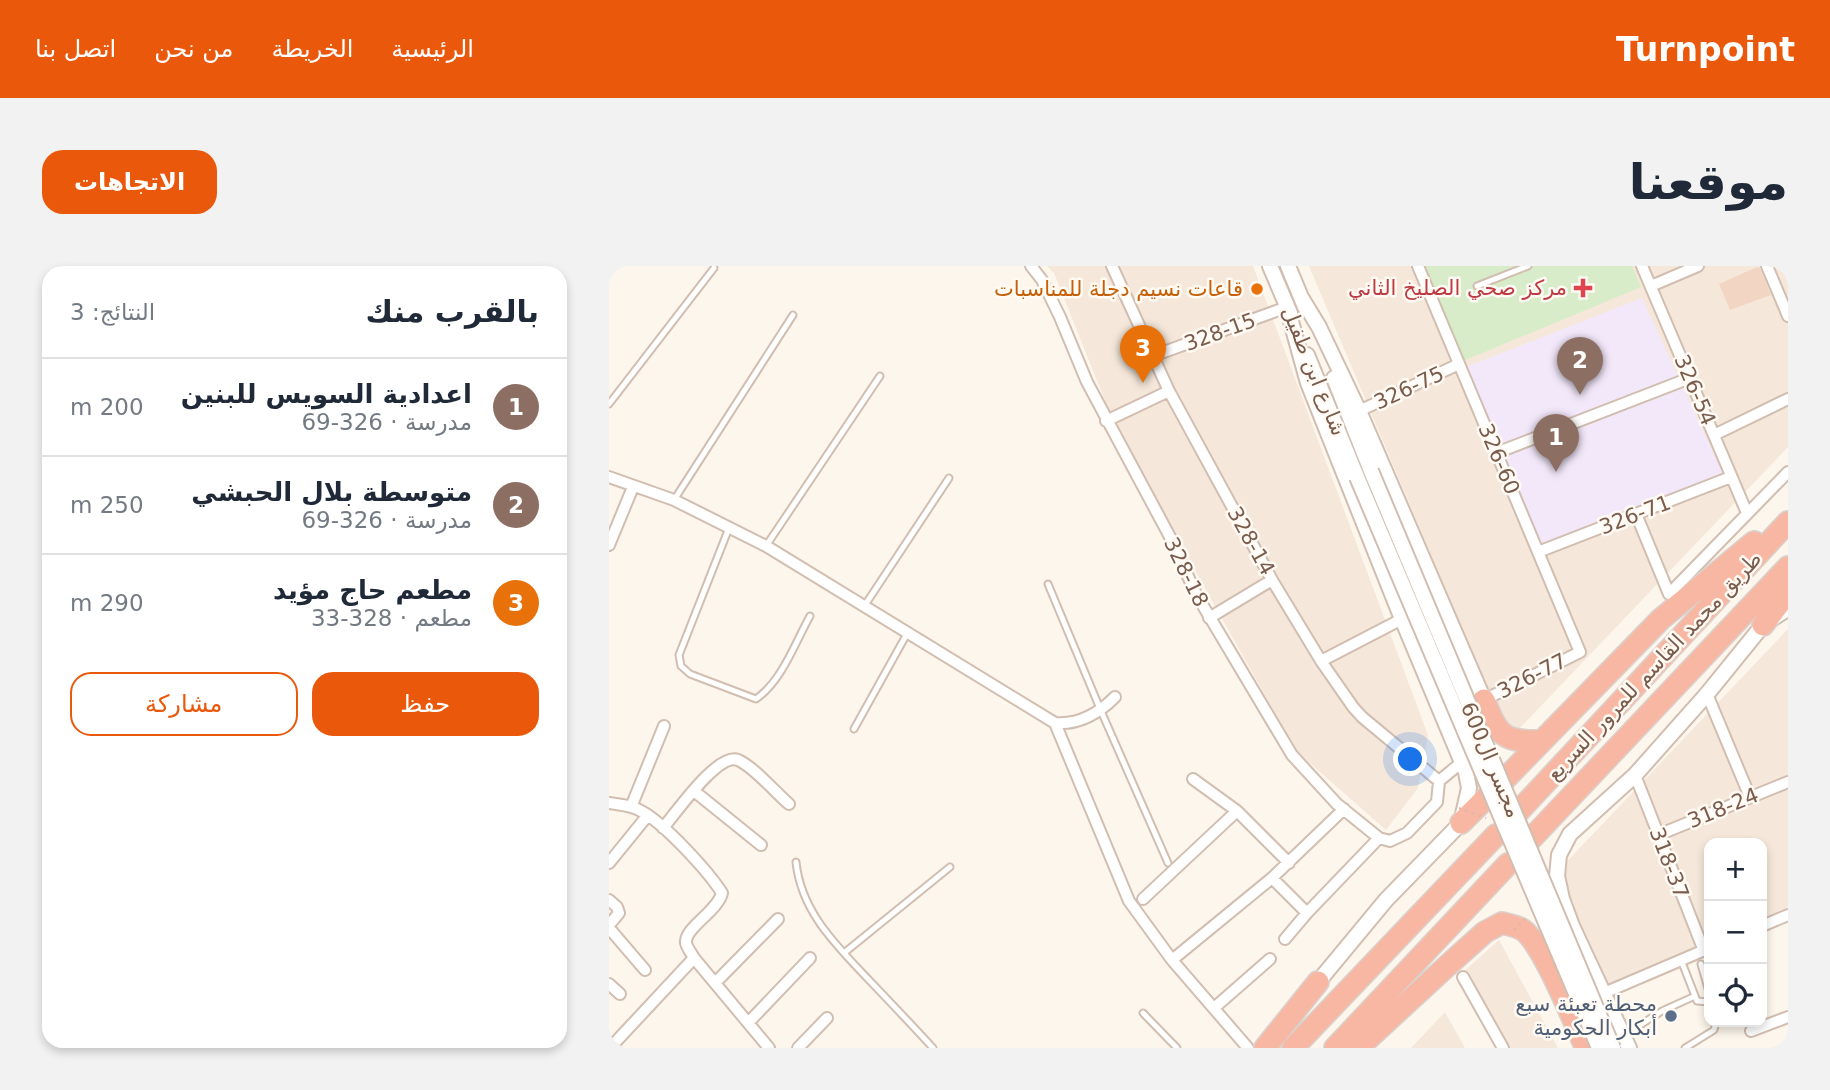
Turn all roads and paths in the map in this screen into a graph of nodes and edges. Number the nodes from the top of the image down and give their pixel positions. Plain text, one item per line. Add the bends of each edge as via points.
1 (1031, 266) edge
2 (1112, 266) edge
3 (1270, 266) edge
4 (1288, 266) edge
5 (1418, 266) edge
6 (1528, 266) edge
7 (1642, 266) edge
8 (1698, 266) edge
9 (1767, 266) edge
10 (714, 268) edge
11 (1477, 286) dead end
12 (1651, 286) junction
13 (1302, 299) junction
14 (1287, 307) junction
15 (793, 315) dead end
16 (1788, 316) edge
17 (1153, 356) junction
18 (1459, 364) junction
19 (880, 376) dead end
20 (1690, 379) junction
21 (1169, 391) junction
22 (1788, 399) edge
23 (609, 404) edge
24 (1359, 411) junction
25 (1106, 421) junction
26 (1714, 435) junction
27 (1496, 453) junction
28 (1788, 472) edge
29 (1364, 474) junction
30 (609, 477) edge
31 (1731, 477) junction
32 (949, 478) dead end
33 (633, 487) junction
34 (674, 500) junction
35 (1747, 513) junction
36 (1636, 514) junction
37 (1788, 514) edge
38 (1788, 522) edge
39 (730, 528) junction
40 (609, 545) edge
41 (766, 546) junction
42 (1538, 552) junction
43 (1788, 567) edge
44 (1272, 580) junction
45 (1048, 583) dead end
46 (1788, 592) edge
47 (865, 605) junction
48 (1787, 615) edge
49 (810, 616) dead end
50 (1209, 618) junction
51 (1402, 619) junction
52 (1763, 625) junction
53 (908, 632) junction
54 (1580, 652) joint
55 (1321, 661) junction
56 (1707, 694) junction
57 (1115, 697) dead end
58 (1484, 700) junction
59 (1101, 711) junction
60 (1055, 723) junction
61 (664, 726) dead end
62 (854, 730) dead end
63 (1542, 741) junction
64 (1462, 762) junction
65 (1635, 775) junction
66 (1506, 778) dead end
67 (1193, 779) dead end
68 (1439, 780) junction
69 (1788, 782) edge
70 (694, 791) junction
71 (1751, 797) junction
72 (1486, 798) dead end
73 (609, 803) edge
74 (789, 804) dead end
75 (631, 807) junction
76 (1344, 809) junction
77 (1519, 810) dead end
78 (1237, 811) junction
79 (1460, 815) junction
80 (648, 816) junction
81 (663, 828) junction
82 (1494, 828) joint
83 (1658, 835) junction
84 (1385, 839) junction
85 (1531, 839) dead end
86 (761, 845) dead end
87 (796, 862) dead end
88 (609, 863) edge
89 (1168, 863) dead end
90 (1289, 863) junction
91 (1508, 864) dead end
92 (950, 867) dead end
93 (1272, 878) junction
94 (1143, 899) dead end
95 (609, 900) edge
96 (1307, 914) junction
97 (1530, 914) dead end
98 (1788, 915) edge
99 (778, 919) dead end
100 (1767, 924) edge
101 (609, 927) edge
102 (1514, 930) dead end
103 (1285, 939) dead end
104 (1704, 945) edge
105 (1704, 951) edge
106 (844, 953) junction
107 (694, 958) junction
108 (810, 958) dead end
109 (1270, 959) dead end
110 (1172, 960) junction
111 (1681, 960) junction
112 (1701, 964) dead end
113 (645, 970) dead end
114 (1704, 974) edge
115 (1463, 977) dead end
116 (1318, 982) junction
117 (715, 983) junction
118 (609, 984) edge
119 (1604, 993) junction
120 (620, 995) dead end
121 (1695, 996) junction
122 (1704, 1002) edge
123 (1214, 1008) junction
124 (1143, 1013) dead end
125 (1788, 1017) edge
126 (828, 1018) dead end
127 (748, 1023) junction
128 (1715, 1027) edge
129 (1751, 1031) dead end
130 (1626, 1042) edge
131 (610, 1048) edge
132 (769, 1048) edge
133 (798, 1048) edge
134 (933, 1048) edge
135 (1177, 1048) edge
136 (1250, 1048) edge
137 (1265, 1048) edge
138 (1293, 1048) edge
139 (1335, 1048) edge
140 (1357, 1048) edge
141 (1503, 1048) edge
142 (1586, 1048) edge
143 (1599, 1048) edge
144 (1613, 1048) edge
145 (1685, 1048) edge

1 - 25 street, 328-18 via 1060,317
2 - 17 street, 328-14
3 - 14 street, شارع ابن طفيل
4 - 13 street, شارع ابن طفيل
5 - 18 street, 326-60
6 - 11 lane
7 - 12 street, 326-54
8 - 12 street
9 - 16 street
10 - 23 lane
12 - 20 street, 326-54
13 - 24 street
13 - 29 street, شارع ابن طفيل
14 - 17 street, 328-15
14 - 29 street, شارع ابن طفيل
14 - 51 street via 1308,383
15 - 34 lane
17 - 21 street, 328-14
18 - 24 street, 326-75
18 - 27 street, 326-60
19 - 41 lane
20 - 26 street, 326-54
20 - 27 street
21 - 25 street
21 - 44 street, 328-14
22 - 26 street
24 - 58 street
25 - 50 street, 328-18
26 - 31 street, 326-54
27 - 42 street, 326-60
28 - 35 street
29 - 143 street, مجسر ال600, bridge
29 - 144 street, مجسر ال600, bridge
30 - 33 street
31 - 35 street, 326-54
31 - 36 street, 326-71
32 - 47 lane
33 - 34 street
33 - 40 street
34 - 39 street
35 - 36 street via 1669,594
36 - 42 street, 326-71
37 - 63 highway via 1661,619
38 - 77 highway, طريق محمد القاسم للمرور السريع
39 - 41 street
39 - 49 lane via 679,655 681,666 689,674 756,699 767,691
41 - 47 street
42 - 54 street, 326-60
43 - 85 highway, طريق محمد القاسم للمرور السريع
44 - 50 street
44 - 55 street, 328-14
45 - 59 lane
46 - 52 highway
47 - 53 street
48 - 52 street
50 - 76 street, 328-18 via 1292,755
51 - 55 street
51 - 64 street
52 - 56 street
53 - 60 street
53 - 62 lane
54 - 58 street, 326-77
55 - 68 street, 328-14 via 1362,717
56 - 65 street
56 - 71 street
57 - 59 street
58 - 63 highway via 1500,733 1519,741
59 - 60 street via 1069,724
59 - 89 lane
60 - 110 street via 1129,901
61 - 75 street
63 - 66 highway
64 - 68 street
64 - 79 street via 1469,788
65 - 83 street, 318-37
65 - 119 street via 1570,834 1559,855 1562,899
67 - 78 street
68 - 84 street via 1437,802 1407,833
69 - 71 street, 318-24
70 - 74 street via 723,761 738,760
70 - 81 street
70 - 86 street
71 - 83 street, 318-24
72 - 79 highway
73 - 75 street
75 - 80 street
76 - 84 street, 328-18
76 - 90 street
78 - 90 street
78 - 94 street
79 - 82 path, bridge
79 - 116 street
80 - 81 street
80 - 88 street
81 - 107 street via 722,893 720,903 687,935 686,944
82 - 138 highway
83 - 104 street, 318-37
84 - 96 street
87 - 106 lane via 805,897 824,932
90 - 93 street
91 - 139 highway
92 - 106 lane
93 - 96 street
93 - 110 street
95 - 101 street via 619,913
96 - 103 street
97 - 102 path, bridge
98 - 100 street
99 - 117 street
101 - 113 street
105 - 111 street
106 - 134 lane
107 - 117 street
107 - 131 street
108 - 127 street
109 - 123 street
110 - 123 street
111 - 119 street
111 - 121 lane
112 - 114 lane
115 - 141 street
116 - 136 street
116 - 137 highway
117 - 127 street
118 - 120 street
119 - 130 street
121 - 122 lane
121 - 130 lane via 1663,1011
123 - 136 street
124 - 135 lane
125 - 129 street
126 - 133 street
127 - 132 street
128 - 145 lane
140 - 142 highway via 1485,932 1502,923 1524,931 1534,943

